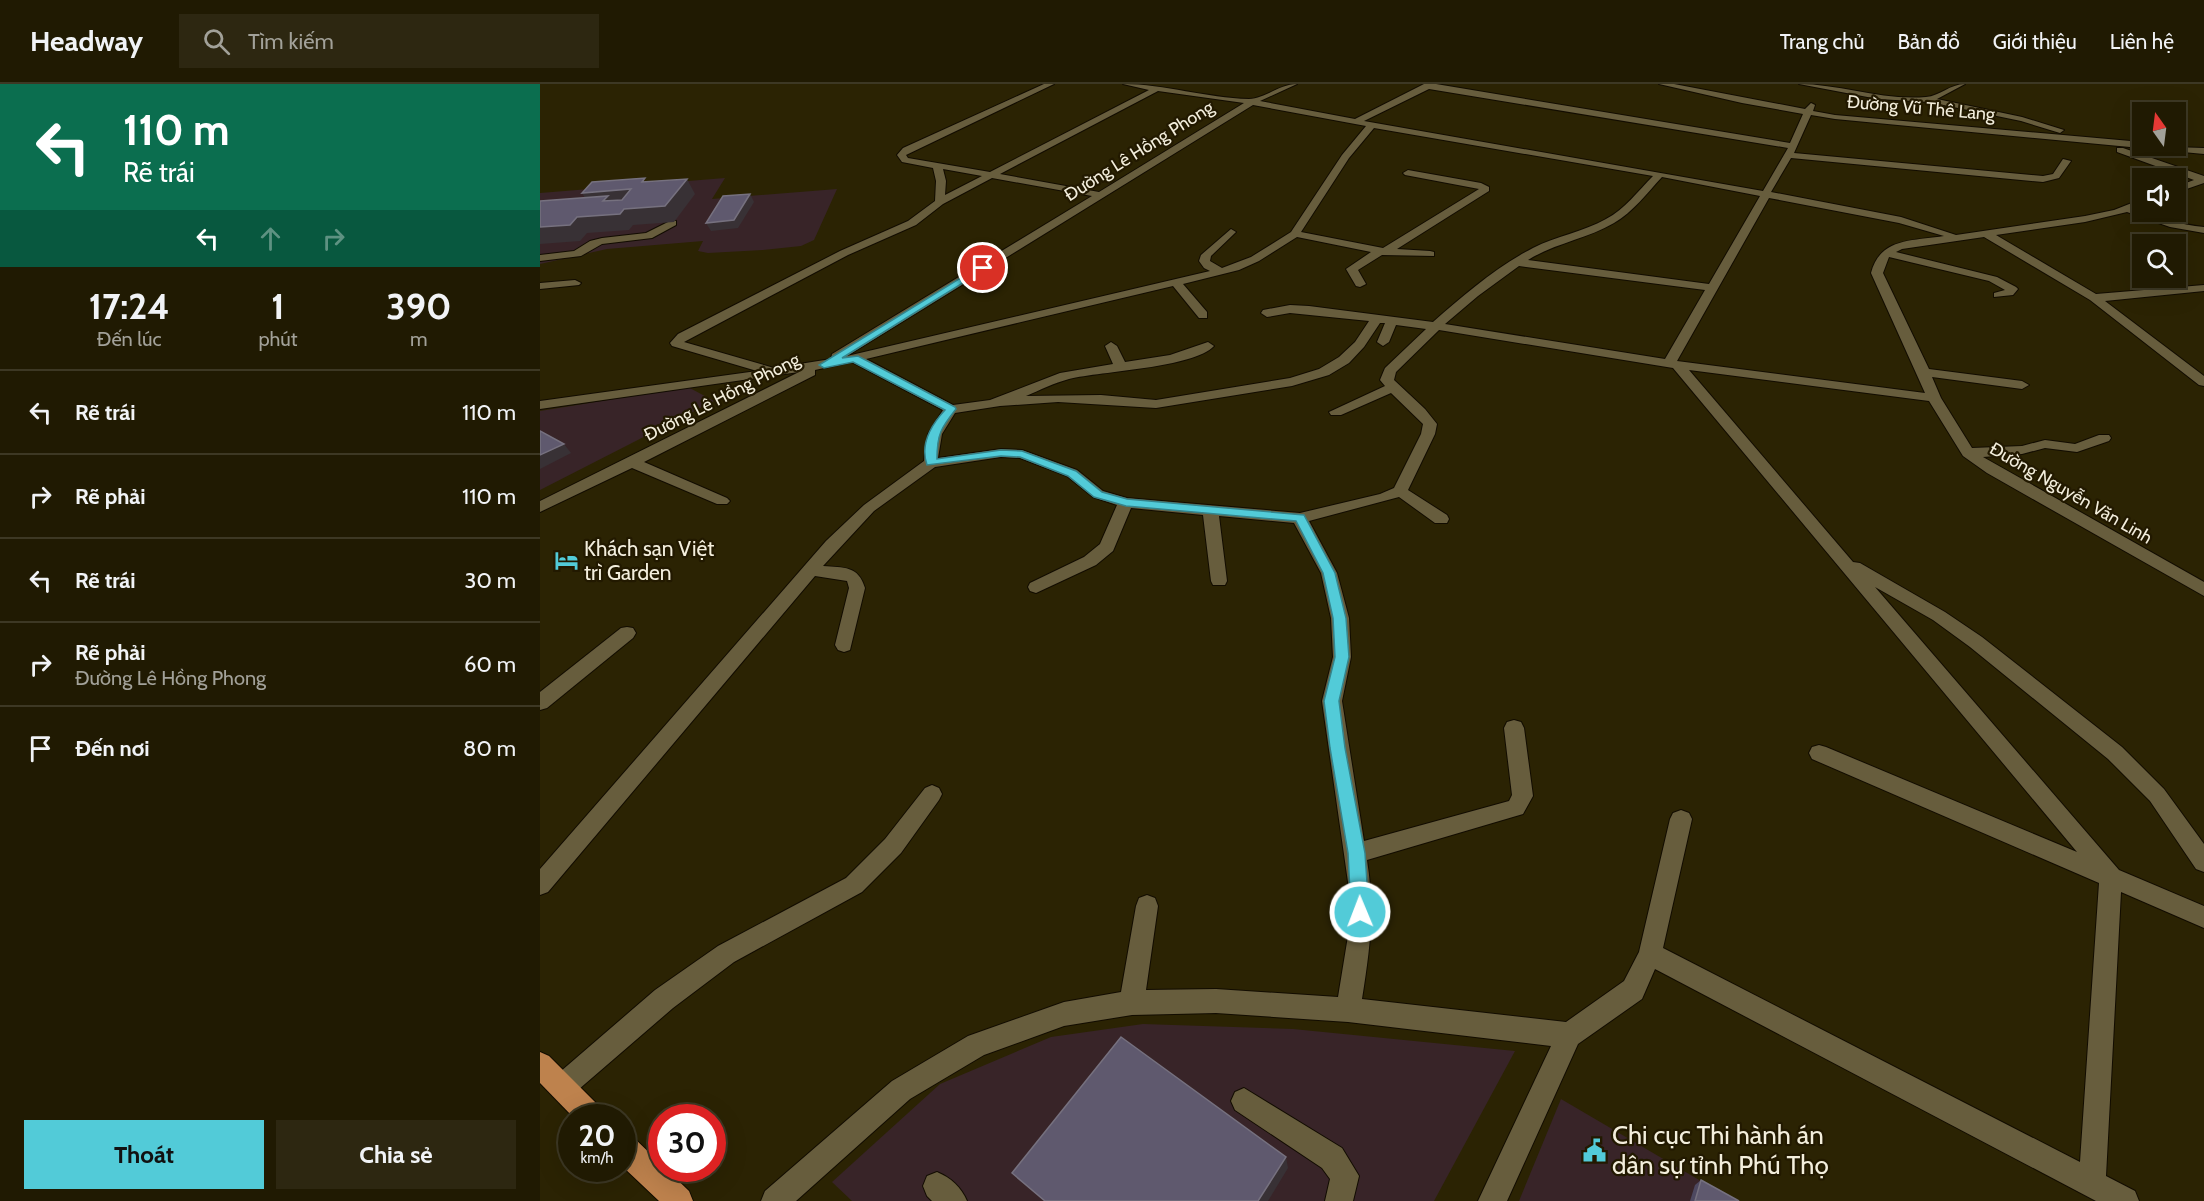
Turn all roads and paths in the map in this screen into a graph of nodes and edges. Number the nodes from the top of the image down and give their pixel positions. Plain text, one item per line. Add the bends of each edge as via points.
1 (1050, 84) edge
2 (1127, 84) edge
3 (1293, 84) edge
4 (1663, 84) edge
5 (1699, 84) edge
6 (1803, 84) edge
7 (1961, 84) edge
8 (1430, 85) edge
9 (1158, 88) junction
10 (1929, 100) junction
11 (1252, 102) junction
12 (1809, 109) junction
13 (1356, 122) junction
14 (1372, 125) junction
15 (2057, 129) junction
16 (2132, 136) edge
17 (2097, 141) junction
18 (2186, 141) edge
19 (2204, 142) edge
20 (2132, 144) edge
21 (2186, 149) edge
22 (1791, 151) junction
23 (2204, 151) edge
24 (2066, 160) dead end
25 (937, 166) junction
26 (1408, 173) dead end
27 (1659, 174) junction
28 (989, 177) junction
29 (2204, 180) edge
30 (2186, 186) edge
31 (1766, 194) junction
32 (1102, 195) junction
33 (940, 202) junction
34 (2132, 206) edge
35 (2126, 208) junction
36 (672, 223) edge
37 (2204, 230) edge
38 (1232, 232) dead end
39 (1985, 233) junction
40 (1295, 234) junction
41 (1957, 237) junction
42 (1383, 251) junction
43 (1886, 253) junction
44 (1430, 254) dead end
45 (540, 258) edge
46 (1517, 262) junction
47 (1221, 271) junction
48 (1176, 282) junction
49 (575, 283) dead end
50 (1360, 284) dead end
51 (540, 286) edge
52 (1714, 288) junction
53 (2204, 288) edge
54 (1998, 295) dead end
55 (2094, 298) junction
56 (1267, 313) dead end
57 (1203, 315) dead end
58 (1376, 319) junction
59 (1392, 321) junction
60 (1434, 326) junction
61 (1383, 342) dead end
62 (1111, 346) dead end
63 (1208, 346) dead end
64 (854, 358) junction
65 (1673, 364) junction
66 (824, 365) junction
67 (1122, 368) junction
68 (777, 372) junction
69 (1924, 372) junction
70 (2204, 382) edge
71 (2022, 385) dead end
72 (1392, 388) junction
73 (1934, 398) junction
74 (1001, 402) junction
75 (540, 405) edge
76 (951, 409) junction
77 (1336, 412) dead end
78 (2103, 438) dead end
79 (1968, 453) junction
80 (631, 462) junction
81 (931, 463) junction
82 (1400, 491) junction
83 (722, 501) dead end
84 (1126, 503) junction
85 (540, 507) edge
86 (1210, 510) junction
87 (1300, 518) junction
88 (1441, 519) dead end
89 (1843, 561) junction
90 (811, 570) junction
91 (1219, 581) dead end
92 (1036, 587) dead end
93 (2204, 590) edge
94 (627, 633) dead end
95 (844, 645) dead end
96 (540, 703) edge
97 (1514, 728) dead end
98 (1819, 753) dead end
99 (932, 794) dead end
100 (1681, 819) dead end
101 (1356, 853) junction
102 (2204, 862) edge
103 (2111, 877) junction
104 (540, 885) edge
105 (1147, 906) dead end
106 (2204, 917) edge
107 (1650, 954) junction
108 (1132, 1003) junction
109 (1348, 1010) junction
110 (1569, 1035) junction
111 (540, 1065) edge
112 (562, 1087) junction
113 (1244, 1101) dead end
114 (579, 1104) edge
115 (636, 1160) edge
116 (2092, 1184) junction
117 (1499, 1198) edge
118 (678, 1201) edge
119 (775, 1201) edge
120 (1339, 1201) edge
121 (2125, 1201) edge

1 - 25 street via 901,155 905,160
2 - 9 street
3 - 11 street, Đường Lê Hồng Phong
4 - 12 street, Đường Vũ Thê Lang
5 - 12 street, Đường Vũ Thê Lang
6 - 10 street via 1878,97
7 - 10 street
8 - 13 street
8 - 22 street
9 - 11 street
9 - 28 street
10 - 15 street
11 - 13 street
11 - 32 street, Đường Lê Hồng Phong
12 - 15 street, Đường Vũ Thê Lang
12 - 17 street, Đường Vũ Thê Lang
12 - 22 street
13 - 14 street
14 - 27 street
14 - 40 street via 1345,157
15 - 16 street, Đường Vũ Thê Lang
15 - 17 street
17 - 20 street, Đường Vũ Thê Lang
17 - 29 street
18 - 19 street
21 - 23 street, Đường Vũ Thê Lang
22 - 24 street via 2043,180 2056,176
22 - 31 street
25 - 28 street
25 - 33 street
26 - 42 street via 1486,189
27 - 31 street
27 - 46 street via 1628,208 1603,225 1564,237
28 - 32 street
28 - 33 street
29 - 30 street
31 - 41 street via 1900,220
31 - 52 street
32 - 66 street, Đường Lê Hồng Phong
33 - 68 street via 912,223 844,253 676,343
34 - 35 street
35 - 37 street via 2167,224
35 - 39 street via 2085,219
36 - 45 street via 655,235 602,241 577,254
38 - 47 street via 1204,261
39 - 41 street
39 - 55 street
40 - 42 street
40 - 47 street via 1256,259
41 - 43 street via 1899,246
42 - 44 street
42 - 50 street via 1352,269
43 - 54 street via 1993,279 2012,289
43 - 69 street, Đường Nguyễn Văn Linh via 1877,273
46 - 52 street
46 - 60 street
47 - 48 street
48 - 57 street
48 - 64 street
49 - 51 street
52 - 65 street
53 - 55 street
55 - 70 street
56 - 58 street via 1309,310
58 - 59 street
58 - 74 street via 1344,360 1324,372 1292,382 1156,404 1058,398
59 - 60 street
59 - 61 street
60 - 65 street
60 - 72 street via 1390,372 1387,380
62 - 67 street
63 - 67 street via 1185,357
64 - 66 street
64 - 76 street
65 - 73 street
65 - 89 street
66 - 68 street
66 - 80 street, Đường Lê Hồng Phong
67 - 74 street via 1065,376
68 - 75 street
69 - 71 street
69 - 73 street, Đường Nguyễn Văn Linh
72 - 77 street
72 - 82 street via 1424,413 1430,424
73 - 79 street, Đường Nguyễn Văn Linh
74 - 76 street
76 - 81 street via 932,439
78 - 79 street via 2077,448 2045,444 2022,450
79 - 93 street, Đường Nguyễn Văn Linh
80 - 83 street
80 - 85 street, Đường Lê Hồng Phong
81 - 84 street via 1001,453 1022,454 1072,473 1098,494
81 - 90 street via 869,508
82 - 87 street
82 - 88 street
84 - 86 street
84 - 92 street via 1107,547 1090,561
86 - 87 street
86 - 91 street
87 - 101 street via 1329,573 1340,618 1342,657 1332,701
89 - 102 street via 1939,615 2115,753 2157,795
89 - 103 street
90 - 95 street via 854,578 857,588
90 - 104 street
94 - 96 street
97 - 101 street via 1523,796 1516,808
98 - 103 street
99 - 112 street via 893,846 854,885 726,954 664,999
100 - 107 street
101 - 109 street via 1360,936
103 - 106 street
103 - 116 street
105 - 108 street
107 - 110 street via 1633,990
107 - 116 street
108 - 109 street via 1216,1001
108 - 119 street via 1064,1014 977,1045 901,1090
109 - 110 street
110 - 117 street
111 - 112 main road
112 - 114 main road
113 - 120 street via 1332,1158 1345,1176
115 - 118 main road
116 - 121 street

